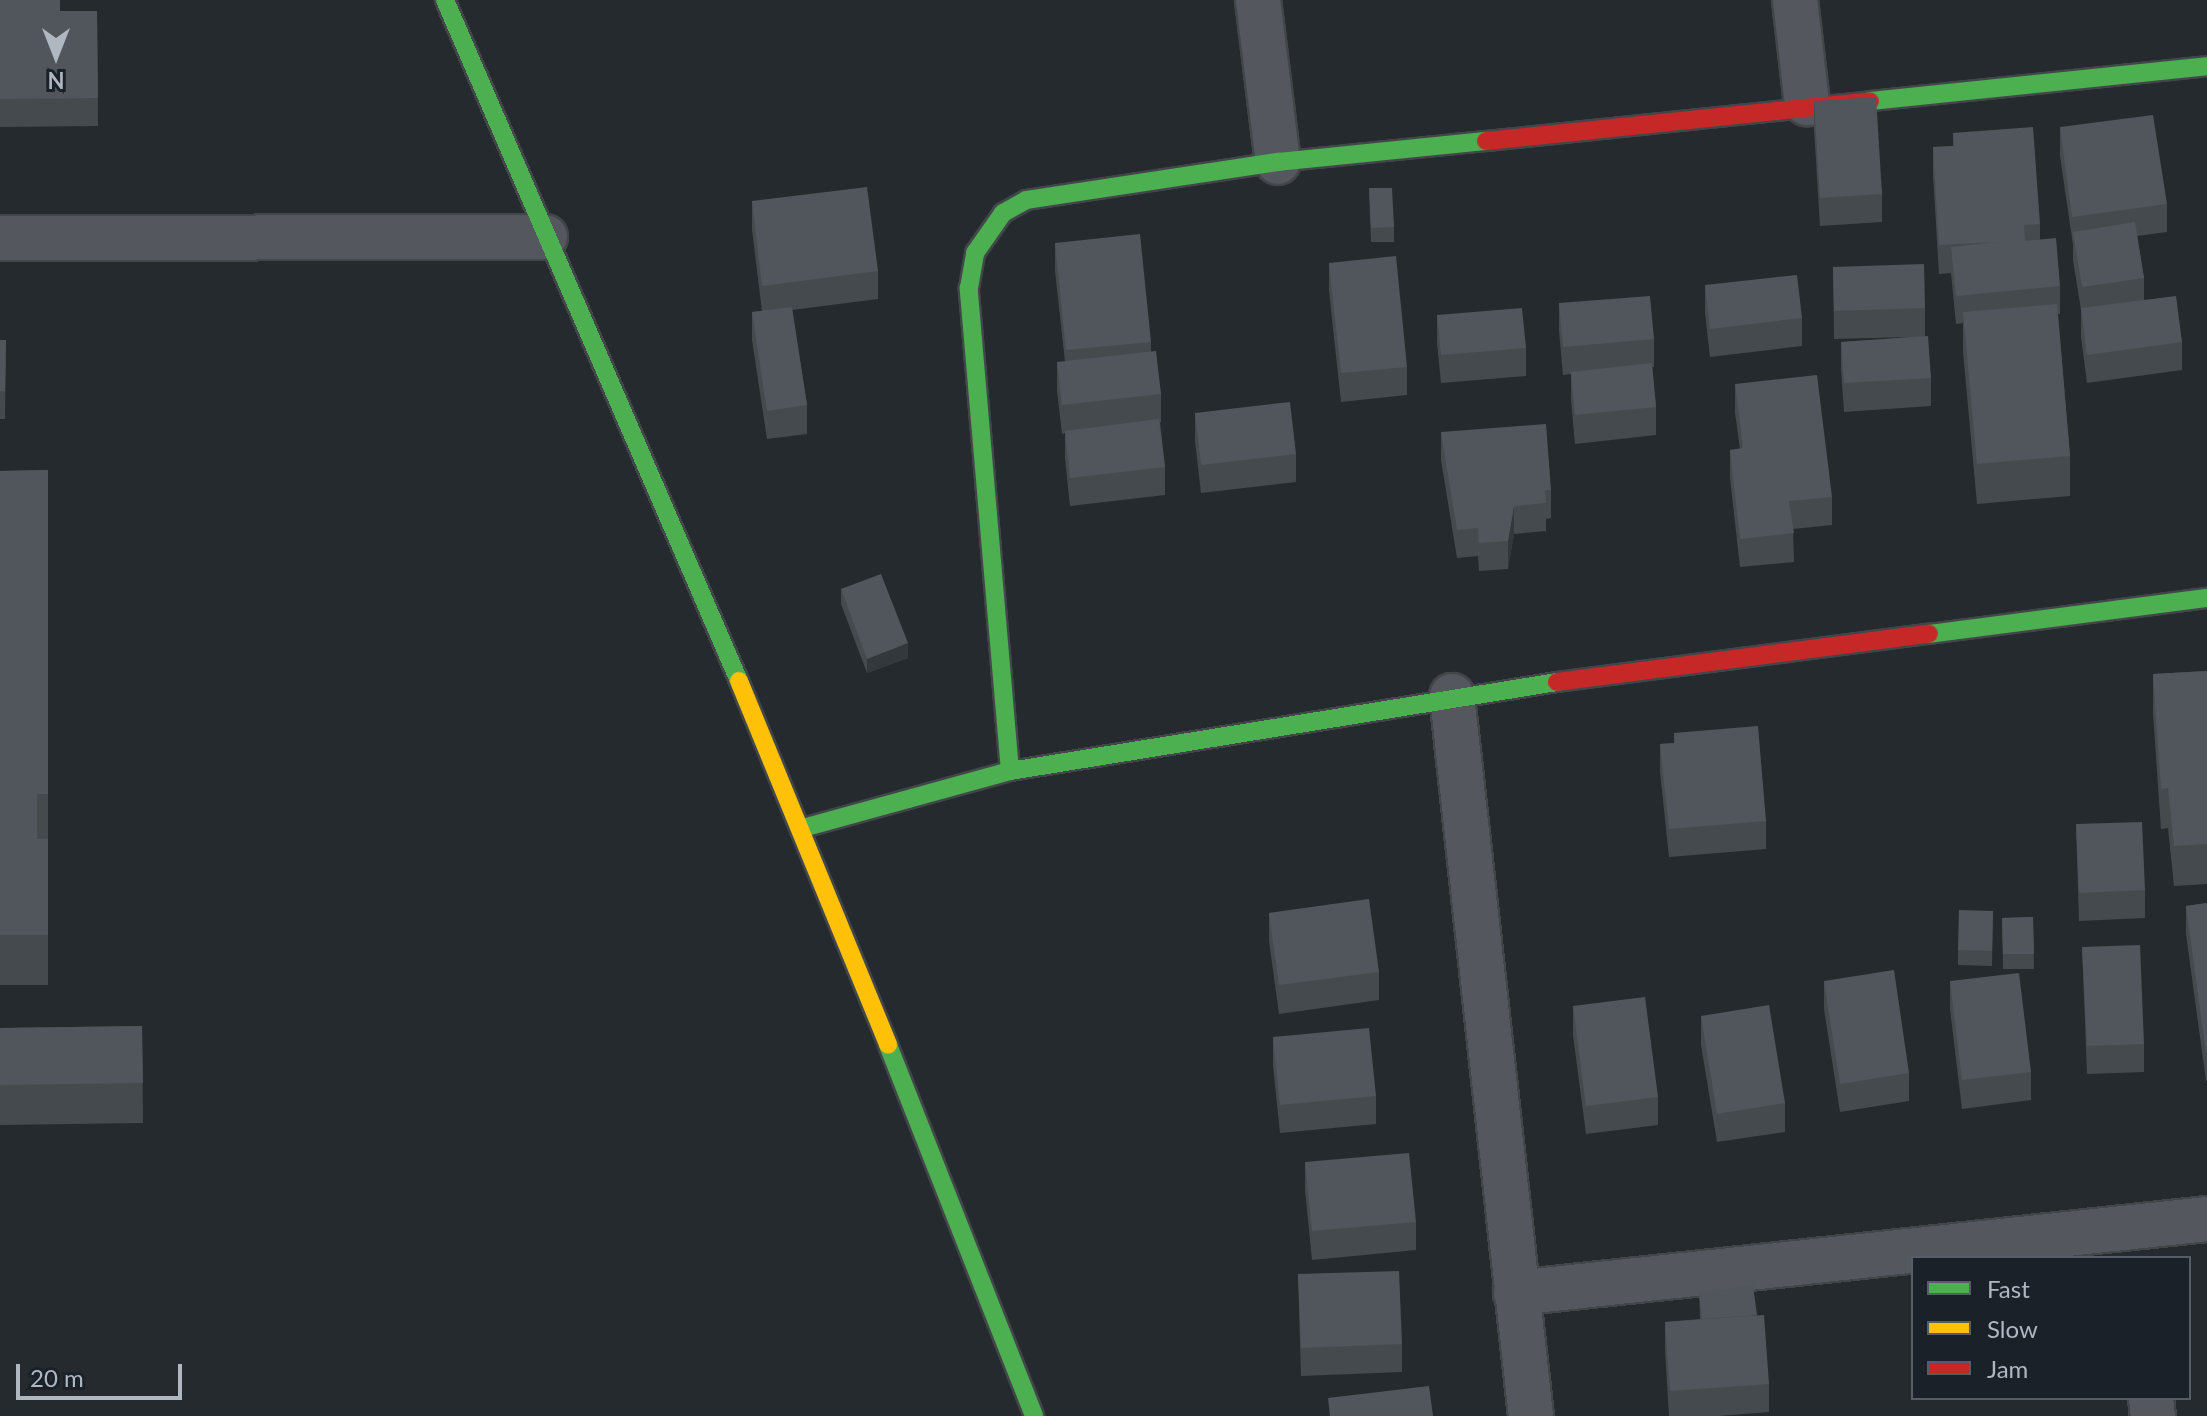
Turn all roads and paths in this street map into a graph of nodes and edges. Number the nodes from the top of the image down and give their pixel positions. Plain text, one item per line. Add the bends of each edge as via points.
1 (445, 0) edge
2 (1258, 0) edge
3 (1795, 0) edge
4 (2207, 66) edge
5 (1807, 103) junction
6 (1278, 162) junction
7 (545, 237) junction
8 (0, 238) edge
9 (2207, 598) edge
10 (1452, 696) junction
11 (1010, 771) junction
12 (803, 828) junction
13 (2207, 1219) edge
14 (2132, 1243) edge
15 (1972, 1256) edge
16 (1911, 1261) edge
17 (1516, 1293) junction
18 (1034, 1416) edge
19 (1531, 1416) edge

1 - 7 street
2 - 6 street
3 - 5 street
4 - 5 street
5 - 6 street
6 - 11 street via 1026,200 1003,213 975,253 969,288
7 - 8 street
7 - 12 street
9 - 10 street
10 - 11 street
10 - 17 street
11 - 12 street
12 - 18 street
13 - 14 street
14 - 15 street
16 - 17 street
17 - 19 street

